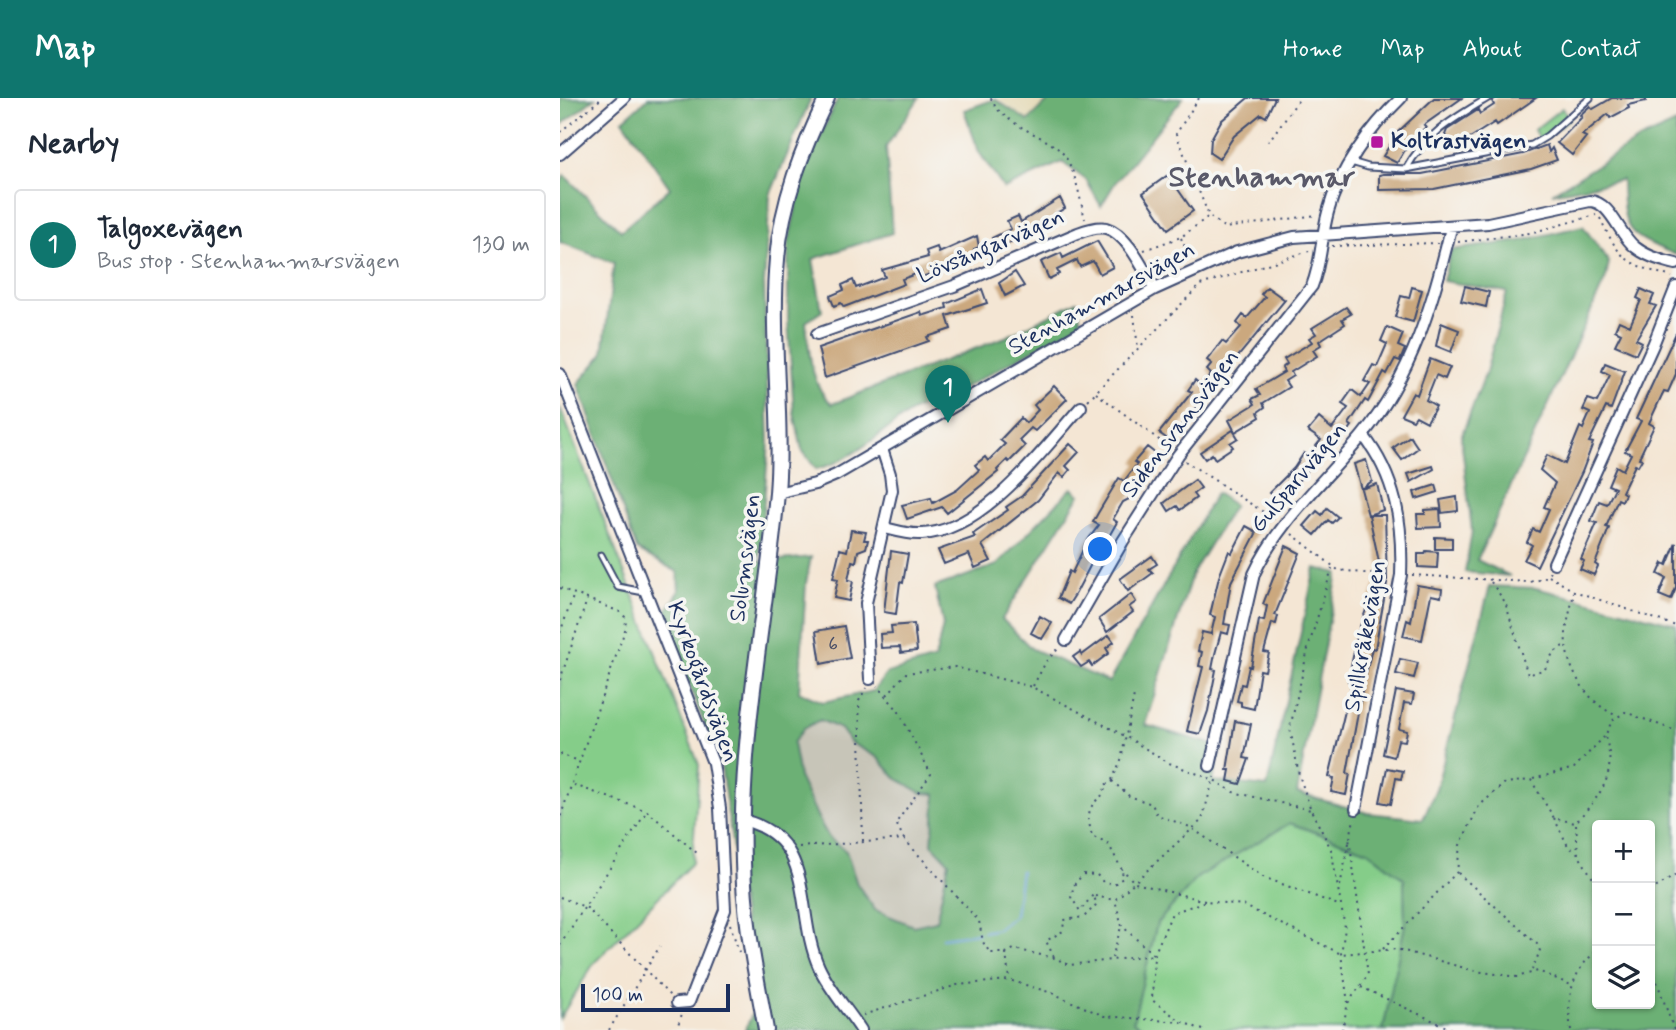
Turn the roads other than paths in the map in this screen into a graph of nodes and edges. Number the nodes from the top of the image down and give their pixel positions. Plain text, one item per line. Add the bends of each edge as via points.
1 (624, 98) edge
2 (827, 98) edge
3 (1401, 98) edge
4 (1488, 98) edge
5 (1590, 98) edge
6 (560, 154) edge
7 (1351, 162) junction
8 (1406, 169) junction
9 (1451, 228) junction
10 (1324, 233) junction
11 (1676, 264) edge
12 (1676, 287) edge
13 (1155, 289) junction
14 (817, 334) dead end
15 (560, 374) edge
16 (1081, 407) dead end
17 (1363, 435) junction
18 (882, 449) junction
19 (777, 493) junction
20 (885, 528) junction
21 (601, 555) dead end
22 (1554, 564) road end
23 (646, 592) junction
24 (1066, 640) road end
25 (870, 679) road end
26 (1210, 766) dead end
27 (1356, 809) road end
28 (743, 820) junction
29 (677, 1003) road end
30 (766, 1030) edge
31 (861, 1030) edge

1 - 6 street
2 - 19 main road, Solumsvägen via 790,188 777,260
3 - 7 street
4 - 8 lane via 1434,131
5 - 8 lane via 1548,136 1531,145
7 - 8 lane
7 - 10 street
9 - 10 street, Stenhammarsvägen
9 - 11 street, Stenhammarsvägen via 1597,201 1636,248
9 - 17 street, Gulsparvvägen via 1413,354
10 - 13 street, Stenhammarsvägen via 1237,252
10 - 24 street, Sidensvansvägen via 1320,268 1301,303 1178,455
12 - 22 street
13 - 14 street, Lövsångarvägen via 1121,239 1105,228 1088,230 943,291
13 - 18 street, Stenhammarsvägen
15 - 23 street, Kyrkogårdsvägen
16 - 20 street via 1016,478 967,520 921,534
17 - 26 street, Gulsparvvägen via 1265,549 1254,574
17 - 27 street, Spillkråkevägen via 1377,453 1395,494 1403,542 1401,575
18 - 19 street, Stenhammarsvägen via 825,480
18 - 20 street via 892,490
19 - 28 main road, Solumsvägen via 751,709
20 - 25 street via 866,603
21 - 23 lane via 618,587
23 - 29 street, Kyrkogårdsvägen via 713,763 720,808 726,910 689,1002
28 - 30 main road, Solumsvägen via 748,924
28 - 31 street via 769,829 787,848 798,873 820,968

